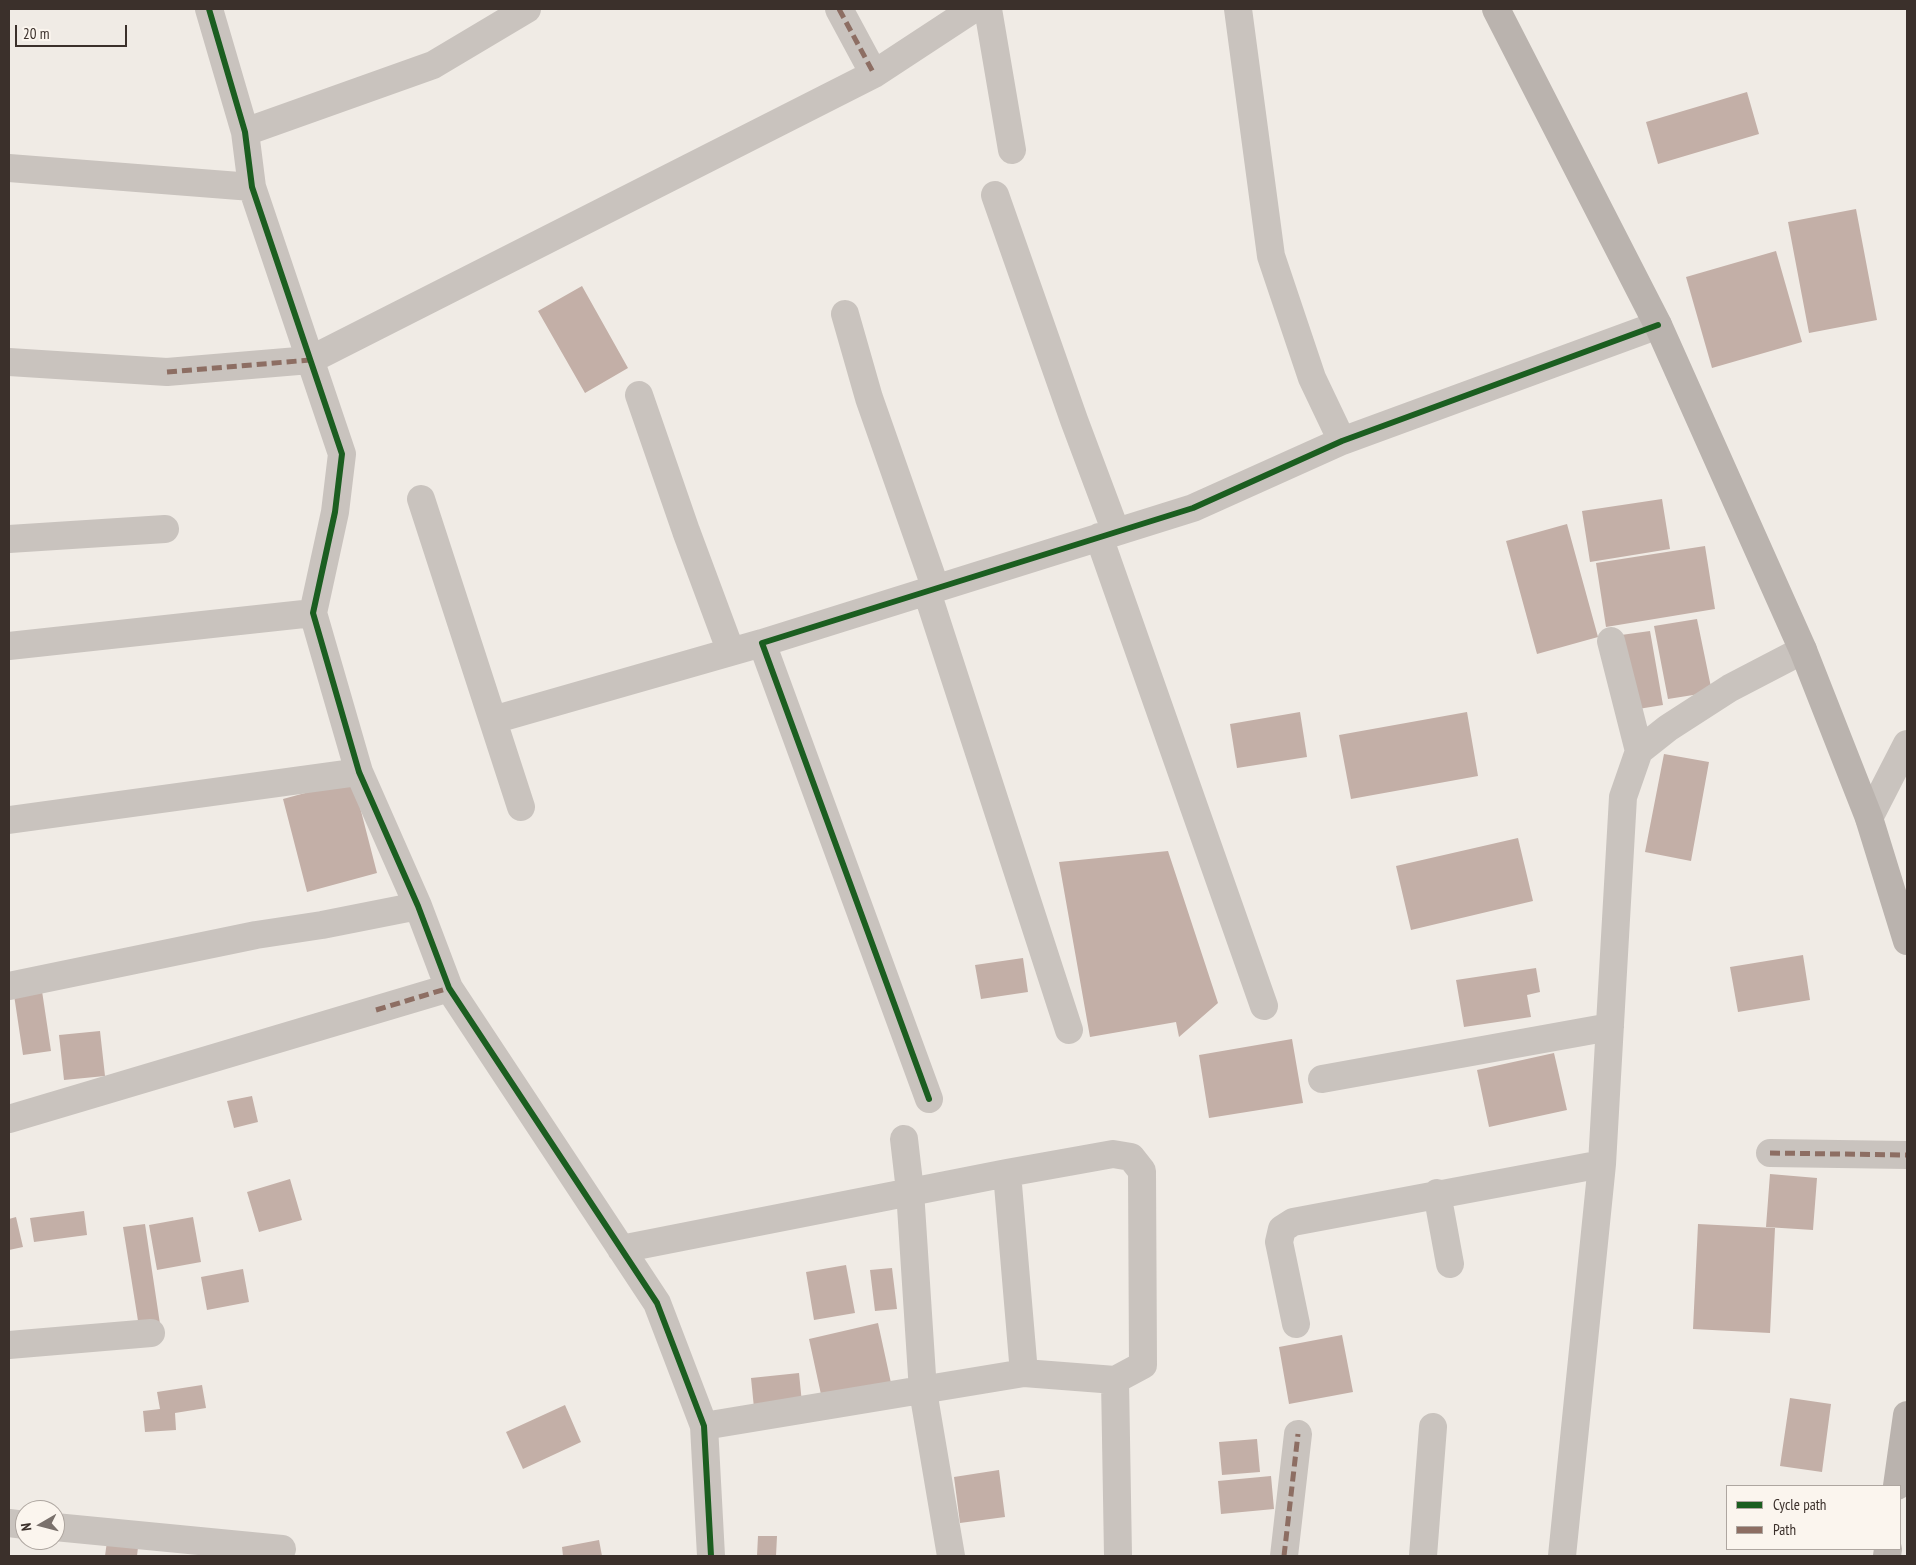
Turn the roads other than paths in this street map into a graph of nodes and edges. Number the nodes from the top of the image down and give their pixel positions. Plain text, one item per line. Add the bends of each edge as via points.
1 (210, 9) edge
2 (527, 9) edge
3 (839, 9) edge
4 (973, 9) edge
5 (988, 9) edge
6 (1238, 9) edge
7 (1496, 9) edge
8 (874, 74) junction
9 (245, 132) junction
10 (1012, 150) dead end
11 (9, 168) edge
12 (252, 187) junction
13 (995, 196) dead end
14 (845, 314) dead end
15 (1658, 325) junction
16 (310, 360) junction
17 (9, 362) edge
18 (639, 395) dead end
19 (1342, 441) junction
20 (421, 499) dead end
21 (165, 529) dead end
22 (1108, 535) junction
23 (9, 539) edge
24 (931, 590) junction
25 (314, 612) junction
26 (1611, 640) dead end
27 (762, 644) junction
28 (9, 646) edge
29 (1803, 650) junction
30 (731, 652) junction
31 (493, 720) junction
32 (1907, 744) edge
33 (1639, 750) junction
34 (358, 772) junction
35 (521, 807) dead end
36 (1868, 818) junction
37 (9, 820) edge
38 (418, 906) junction
39 (1907, 941) edge
40 (9, 986) edge
41 (449, 988) junction
42 (1264, 1006) dead end
43 (1610, 1027) junction
44 (1069, 1030) dead end
45 (1322, 1079) dead end
46 (928, 1100) dead end
47 (9, 1119) edge
48 (904, 1139) dead end
49 (1770, 1153) dead end
50 (1907, 1155) edge
51 (1602, 1164) junction
52 (1007, 1173) junction
53 (910, 1191) junction
54 (1437, 1194) junction
55 (621, 1249) junction
56 (1450, 1264) dead end
57 (1296, 1324) dead end
58 (151, 1333) dead end
59 (9, 1345) edge
60 (1024, 1373) junction
61 (1115, 1380) junction
62 (923, 1391) junction
63 (1907, 1415) edge
64 (704, 1426) junction
65 (1434, 1427) dead end
66 (1298, 1434) dead end
67 (1897, 1485) edge
68 (65, 1529) edge
69 (282, 1549) dead end
70 (711, 1556) edge
71 (951, 1556) edge
72 (1118, 1556) edge
73 (1284, 1556) edge
74 (1423, 1556) edge
75 (1562, 1556) edge

1 - 9 street
2 - 9 street via 434,65
3 - 8 street
4 - 8 street
5 - 10 street
6 - 19 street via 1271,256 1312,378
7 - 15 main road
8 - 16 street
9 - 12 street
11 - 12 street
12 - 16 street
13 - 22 street via 1074,420
14 - 24 street
15 - 19 street
15 - 29 main road
16 - 17 street via 167,372
16 - 25 street via 342,454 335,512
18 - 30 street
19 - 22 street via 1193,508
20 - 31 street
21 - 23 street
22 - 24 street
22 - 42 street
24 - 27 street
24 - 44 street
25 - 28 street
25 - 34 street
26 - 33 street
27 - 30 street
27 - 46 street
29 - 33 street via 1730,688
29 - 36 main road
30 - 31 street
31 - 35 street
32 - 36 street
33 - 43 street via 1623,797
34 - 37 street
34 - 38 street
36 - 39 main road
38 - 40 street via 256,934
38 - 41 street
41 - 47 street
41 - 55 street
43 - 45 street
43 - 51 street
48 - 53 street
49 - 50 street
51 - 54 street
51 - 75 street
52 - 53 street
52 - 60 street
52 - 61 street via 1113,1154 1131,1156 1142,1171 1143,1365
53 - 55 street
53 - 62 street
54 - 56 street
54 - 57 street via 1293,1222 1282,1229 1279,1242
55 - 64 street via 657,1303
58 - 59 street
60 - 61 street
60 - 62 street
61 - 72 street
62 - 64 street
62 - 71 street
63 - 67 main road
64 - 70 street
65 - 74 street
66 - 73 street
68 - 69 street

